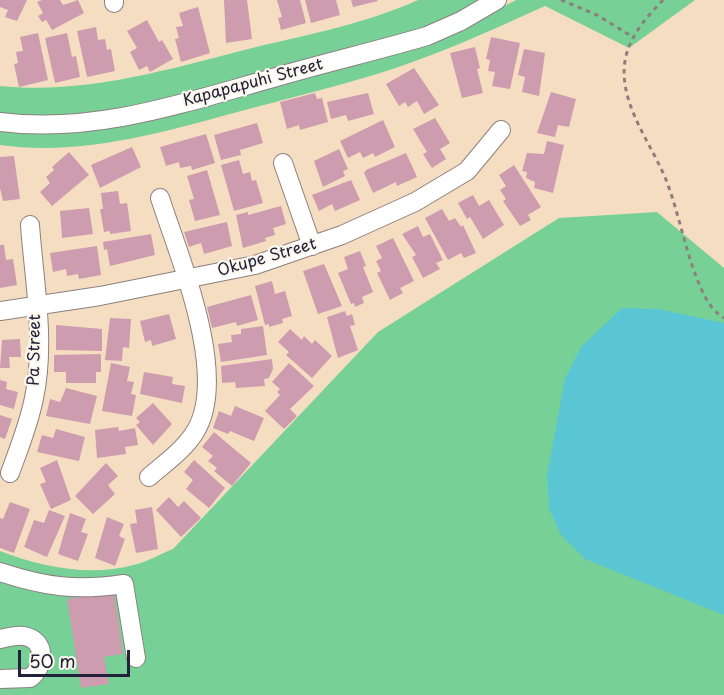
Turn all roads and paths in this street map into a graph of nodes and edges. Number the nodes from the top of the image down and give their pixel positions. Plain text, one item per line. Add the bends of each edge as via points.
1 (497, 0) edge
2 (561, 0) edge
3 (663, 0) edge
4 (633, 37) junction
5 (0, 122) edge
6 (501, 129) dead end
7 (283, 163) dead end
8 (160, 198) dead end
9 (30, 225) dead end
10 (312, 246) junction
11 (188, 280) junction
12 (36, 305) junction
13 (0, 311) edge
14 (724, 318) edge
15 (10, 472) dead end
16 (149, 477) dead end
17 (0, 572) edge
18 (0, 639) edge
19 (136, 658) dead end
20 (0, 679) edge

1 - 5 street, Kapapapuhi Street via 428,36 160,109 82,123
2 - 4 path via 597,15
3 - 4 path
4 - 14 path via 625,61 625,84 633,110 669,187 699,285 709,304
6 - 10 street, Okupe Street via 467,171 415,202
7 - 10 street
8 - 11 street
9 - 12 street, Pa Street
10 - 11 street, Okupe Street via 255,266
11 - 12 street, Okupe Street
11 - 16 street via 207,358 208,397 195,432 181,450
12 - 13 street, Okupe Street
12 - 15 street, Pa Street via 34,398
17 - 19 street via 52,587 124,584
18 - 20 street via 30,638 42,654 39,668 30,678

